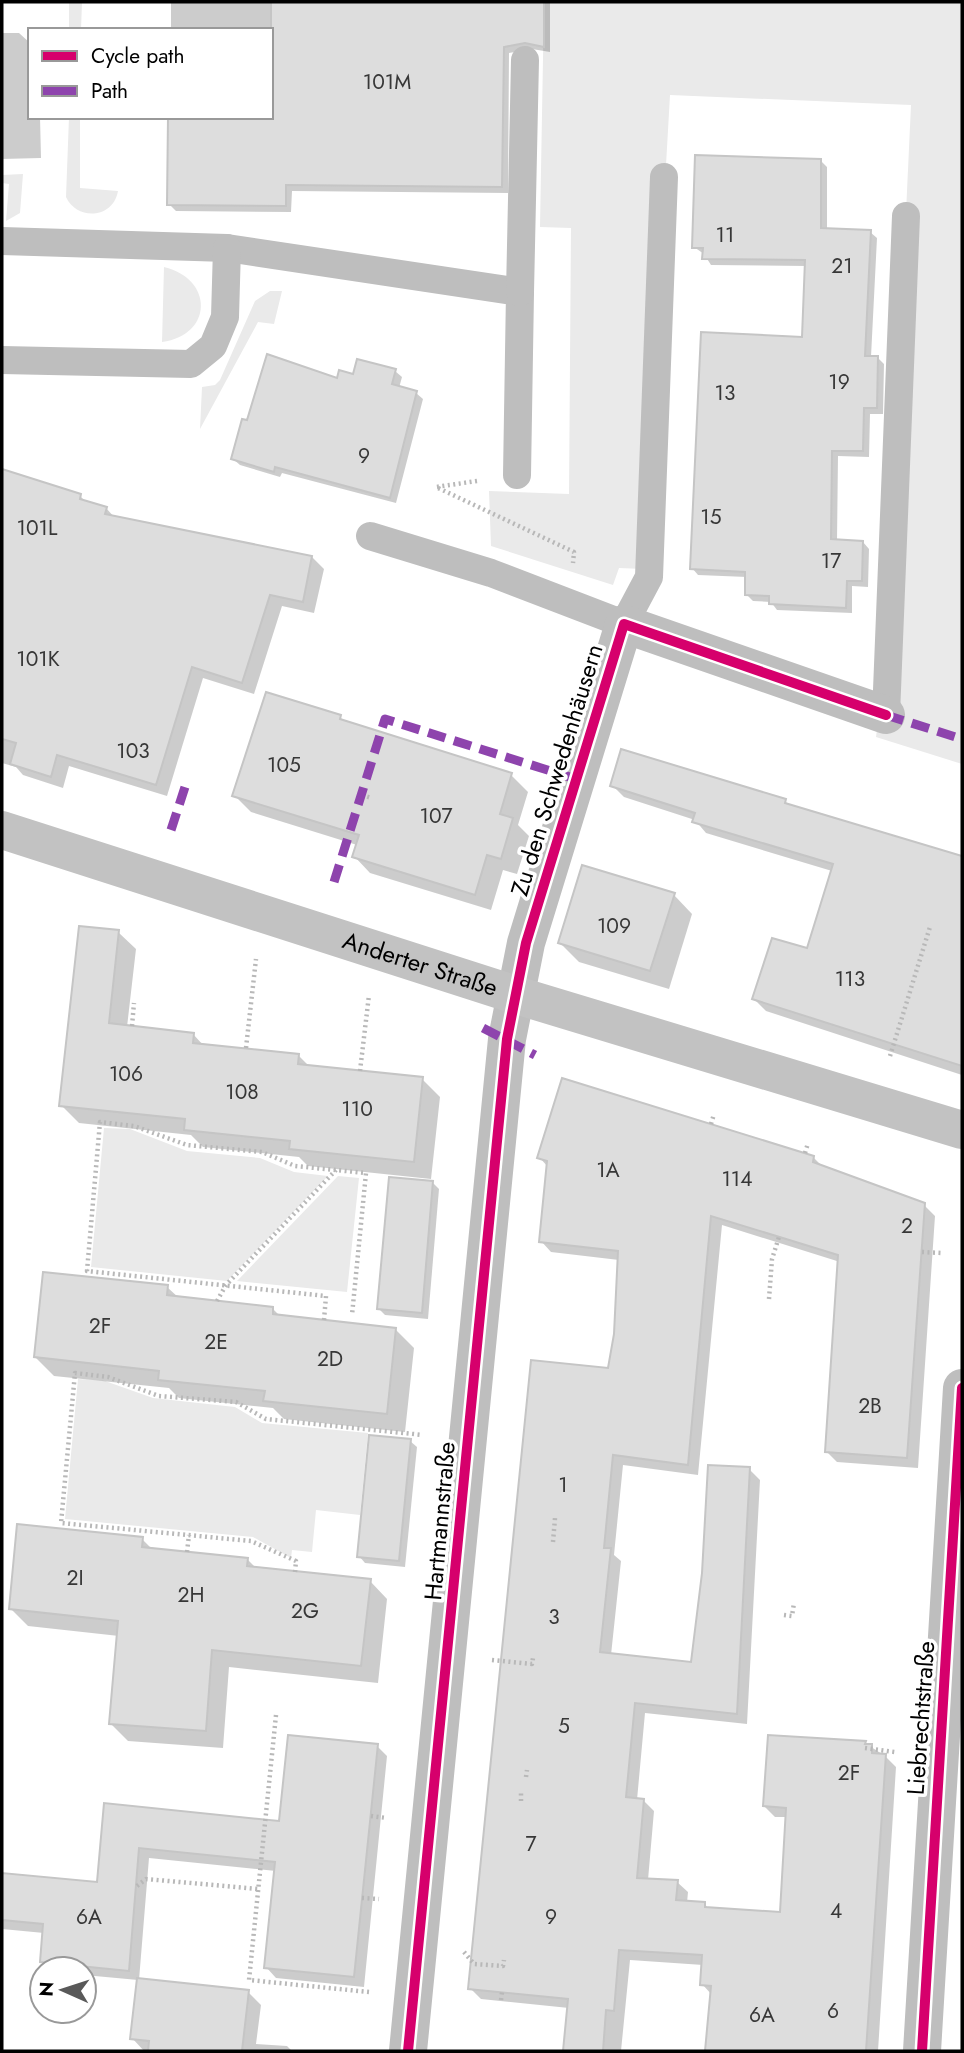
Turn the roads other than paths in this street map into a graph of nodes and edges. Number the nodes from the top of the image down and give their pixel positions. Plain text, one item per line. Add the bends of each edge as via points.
1 (525, 60) dead end
2 (664, 177) dead end
3 (906, 216) dead end
4 (2, 241) edge
5 (228, 248) junction
6 (520, 292) junction
7 (2, 360) edge
8 (517, 475) road end
9 (370, 537) dead end
10 (624, 624) junction
11 (886, 715) joint
12 (2, 830) edge
13 (516, 995) junction
14 (962, 1130) edge
15 (962, 1388) edge
16 (408, 2051) edge
17 (922, 2051) edge

1 - 6 lane
2 - 10 lane via 649,577
3 - 11 lane
4 - 5 lane
5 - 6 lane
5 - 7 lane via 225,317 213,345 191,364
6 - 8 lane
9 - 10 lane via 571,602
10 - 11 street, Zu den Schwedenhäusern
10 - 13 street, Zu den Schwedenhäusern via 526,943
12 - 13 main road, Anderter Straße
13 - 14 main road, Anderter Straße
13 - 16 street, Hartmannstraße via 507,1040
15 - 17 street, Liebrechtstraße

